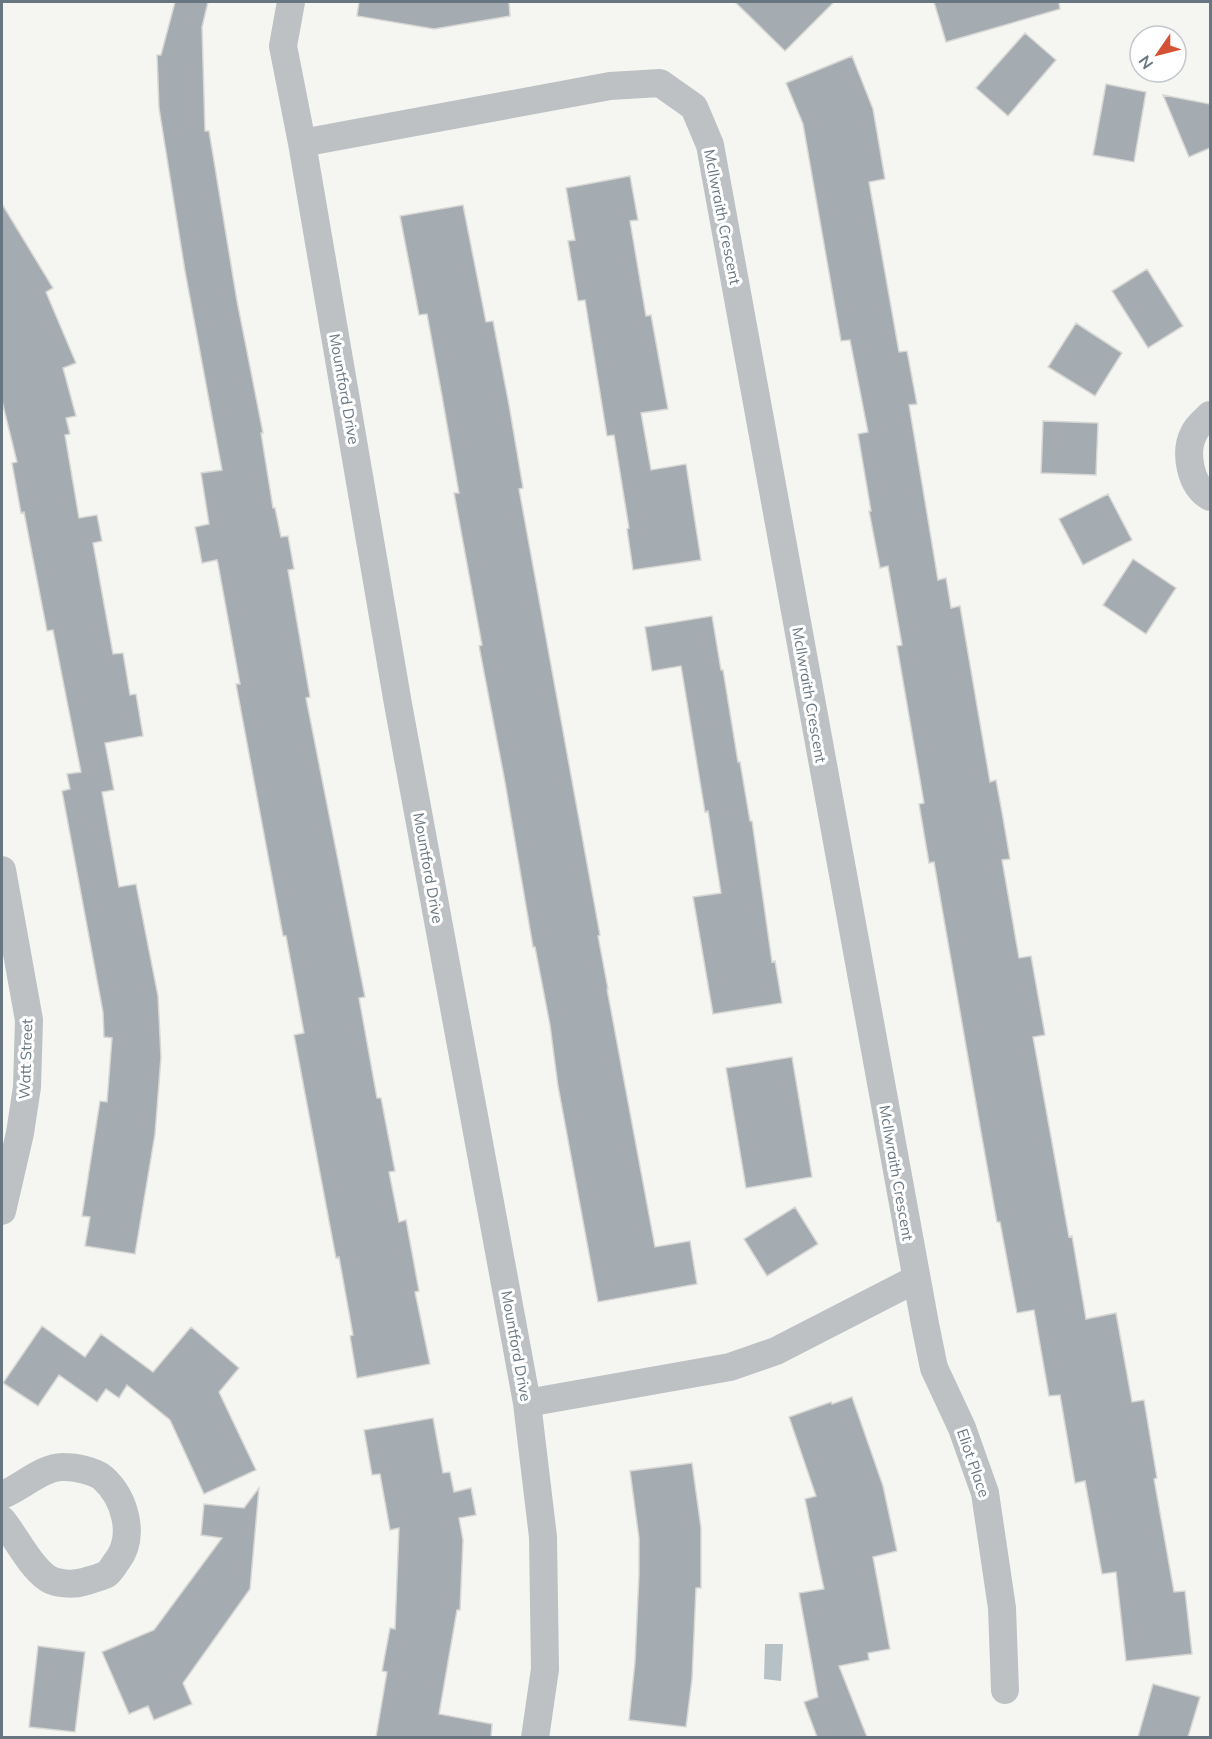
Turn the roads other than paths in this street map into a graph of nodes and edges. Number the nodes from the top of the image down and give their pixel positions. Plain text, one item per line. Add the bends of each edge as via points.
1 (291, 2) edge
2 (302, 143) junction
3 (1210, 415) edge
4 (1210, 497) edge
5 (2, 870) edge
6 (11, 1131) edge
7 (2, 1211) edge
8 (916, 1279) junction
9 (526, 1403) junction
10 (2, 1495) edge
11 (2, 1520) edge
12 (1005, 1690) dead end
13 (535, 1737) edge

1 - 2 street, Mountford Drive via 283,46
2 - 8 street, McIlwraith Crescent via 610,86 660,84 694,107 710,145
2 - 9 street, Mountford Drive via 398,704
3 - 4 street via 1195,431 1188,449 1192,474
5 - 6 street, Watt Street via 29,1020 27,1088
6 - 7 street, Watt Street
8 - 9 street via 776,1351 730,1367
8 - 12 street, Eliot Place via 934,1368 962,1428 985,1493 1002,1608
9 - 13 street, Mountford Drive via 543,1537 545,1669
10 - 11 street via 36,1475 62,1466 83,1470 102,1477 115,1493 125,1512 128,1535 120,1557 107,1575 74,1584 48,1578

